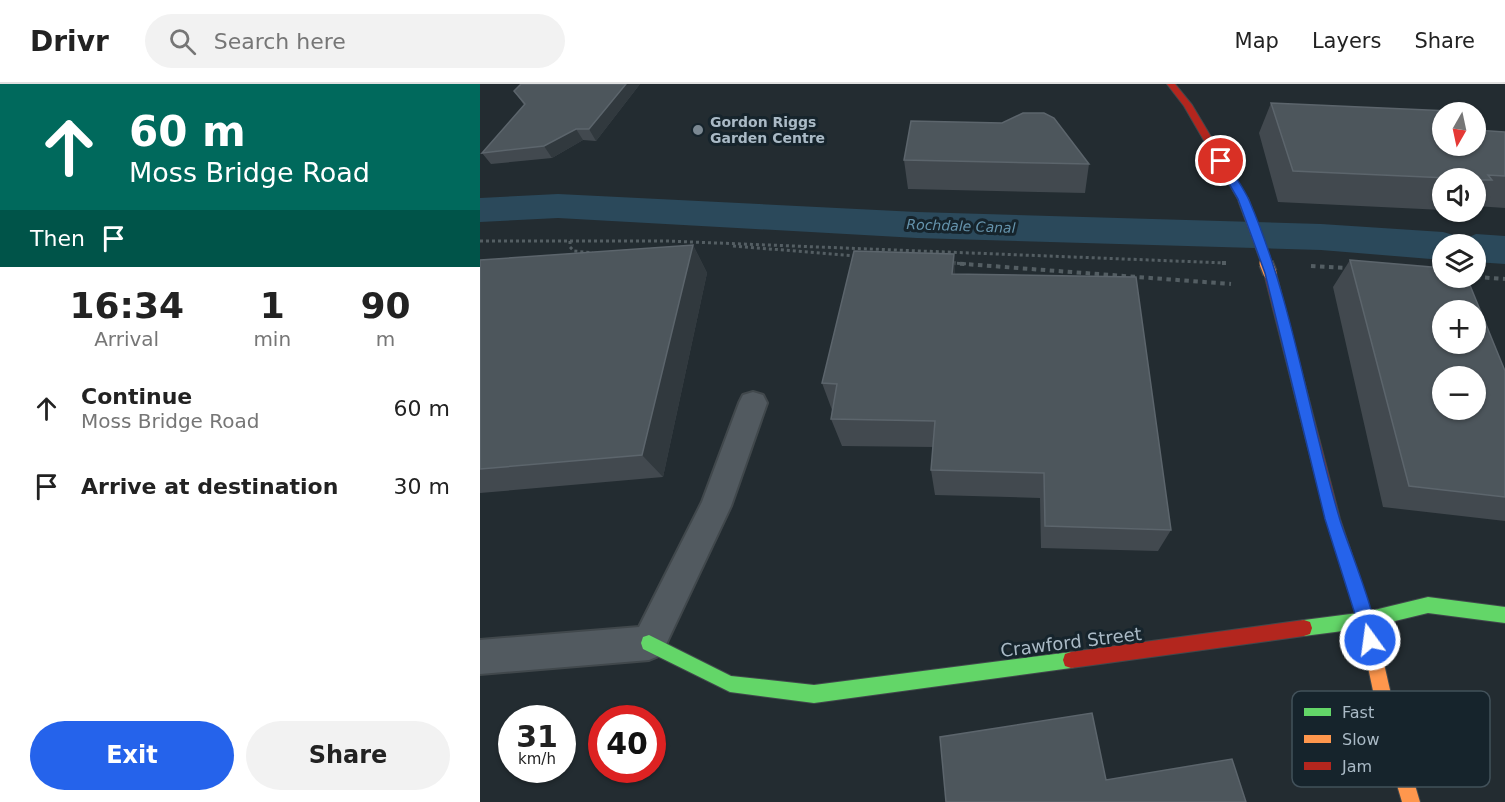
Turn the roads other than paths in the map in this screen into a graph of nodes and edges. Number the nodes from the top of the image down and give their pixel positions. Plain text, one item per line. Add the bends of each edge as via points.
1 (1171, 84) edge
2 (753, 403) dead end
3 (1505, 615) edge
4 (1366, 620) junction
5 (649, 643) junction
6 (480, 657) edge
7 (1382, 691) edge
8 (1407, 787) edge
9 (1411, 802) edge

1 - 4 street, bridge via 1188,105 1243,199 1272,280 1333,519
2 - 5 lane via 716,506
3 - 4 street, Crawford Street via 1428,605
4 - 5 street, Crawford Street via 814,694 730,684
4 - 7 street
5 - 6 lane
8 - 9 street

